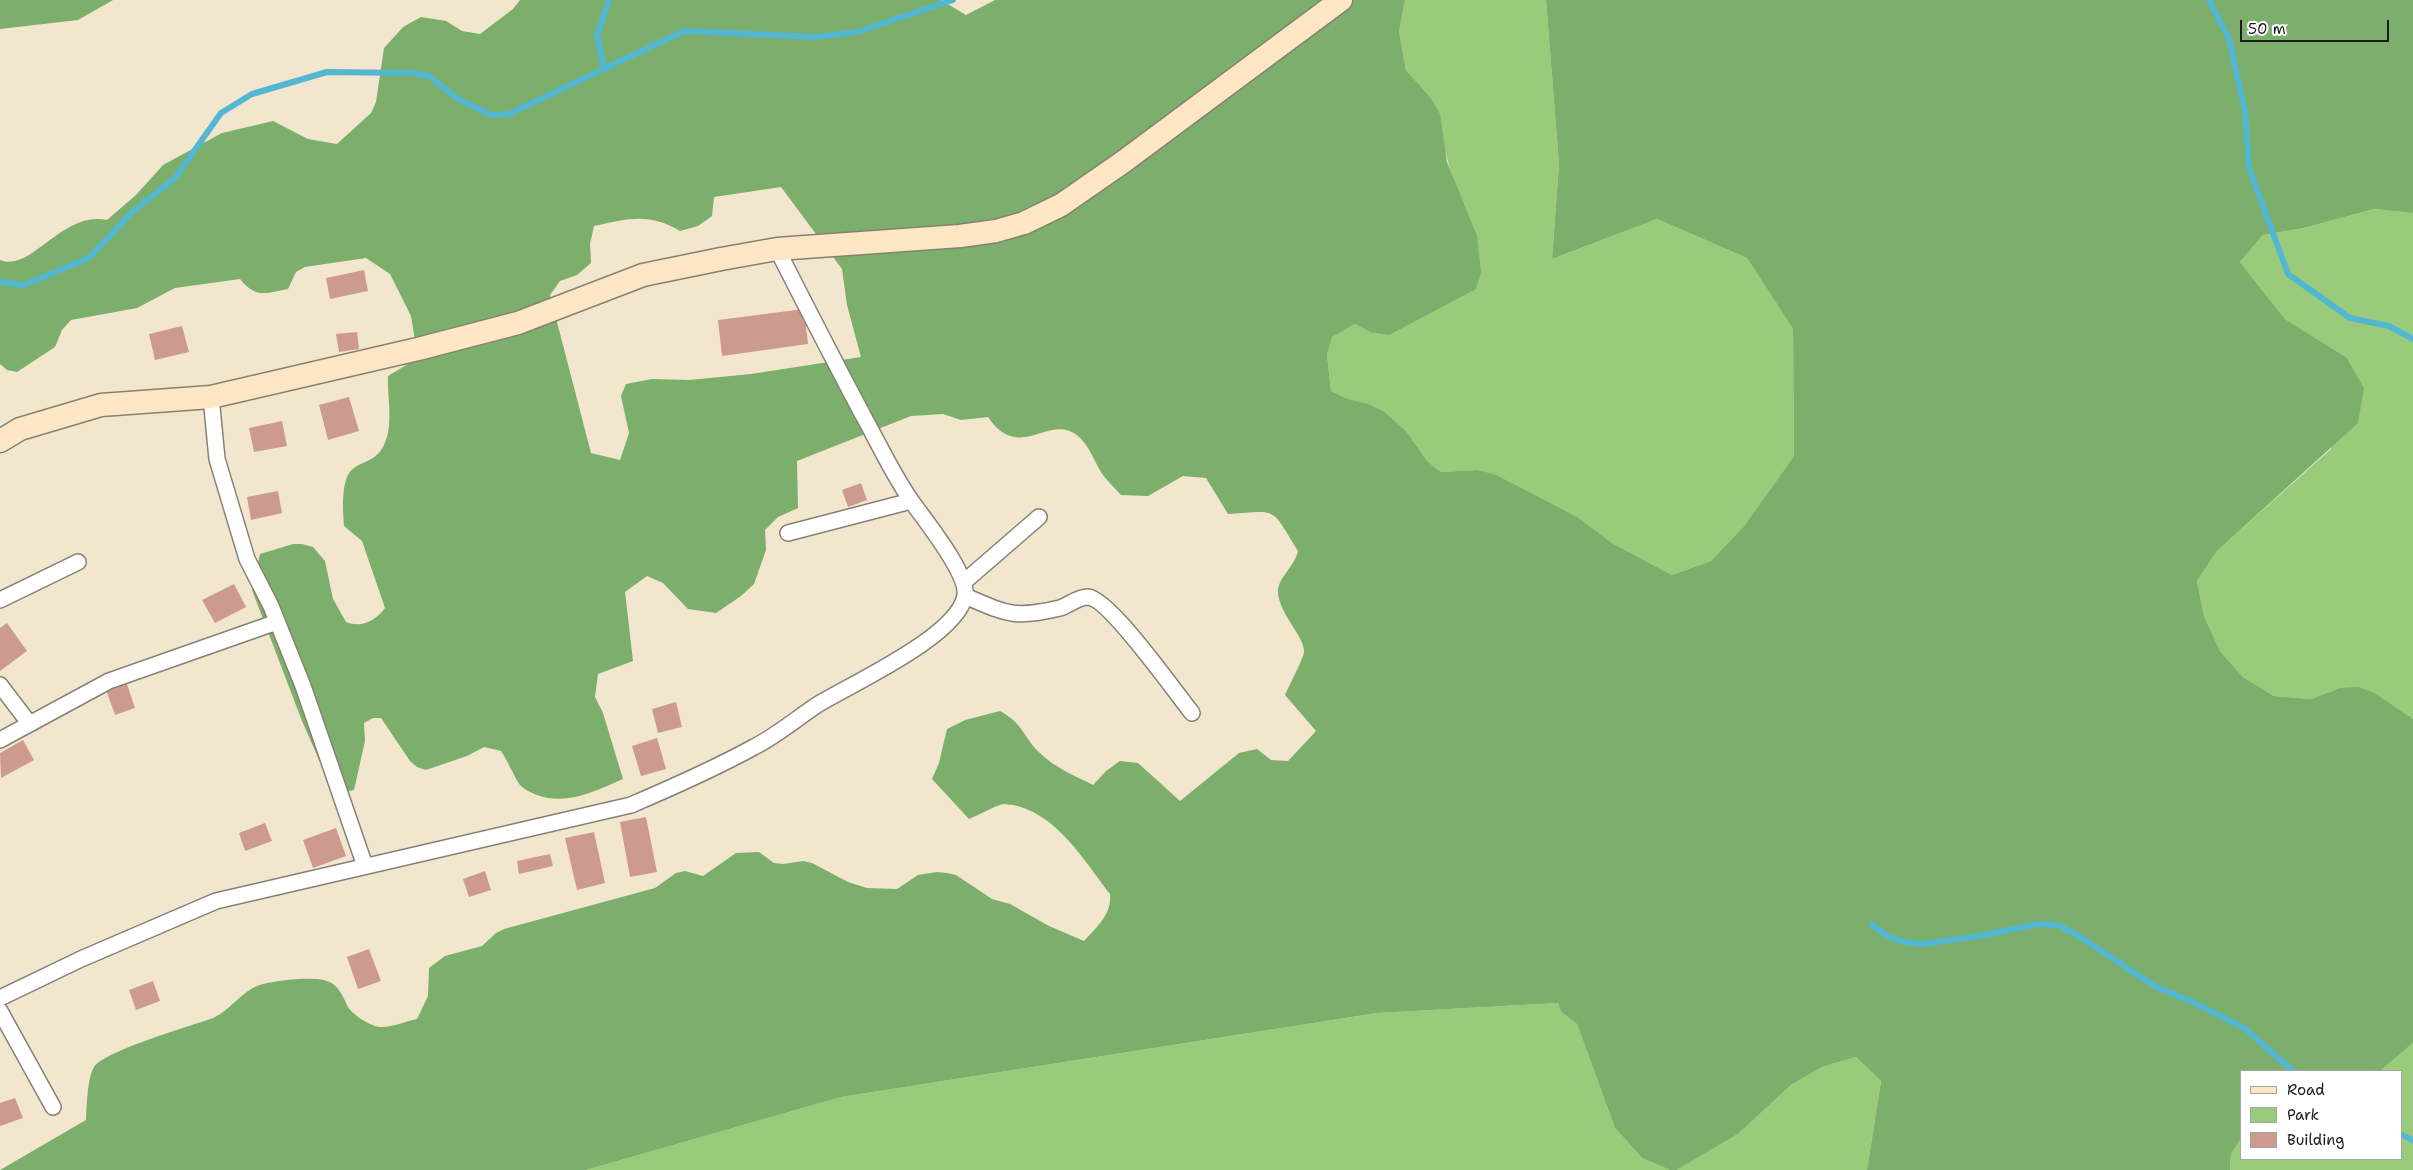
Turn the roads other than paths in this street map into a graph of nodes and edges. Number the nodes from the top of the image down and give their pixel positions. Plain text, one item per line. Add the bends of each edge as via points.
1 (1341, 0) edge
2 (777, 249) junction
3 (211, 397) junction
4 (0, 440) edge
5 (911, 501) junction
6 (1039, 517) dead end
7 (788, 534) dead end
8 (78, 562) dead end
9 (964, 589) junction
10 (0, 600) edge
11 (277, 622) junction
12 (0, 684) edge
13 (1192, 713) dead end
14 (29, 723) junction
15 (0, 740) edge
16 (365, 866) junction
17 (0, 998) edge
18 (0, 1011) edge
19 (53, 1107) dead end

1 - 2 street via 1122,162 1061,205 1024,224 960,236
2 - 3 street via 643,275 518,323
2 - 5 street via 825,345
3 - 4 street via 100,405 20,429
3 - 11 street via 217,459 247,559
5 - 7 street
5 - 9 street via 940,540
6 - 9 street
8 - 10 street
9 - 13 street via 1014,615 1031,615 1088,598 1099,600 1115,615
9 - 16 street via 960,608 933,636 756,746 687,781 631,805
11 - 14 street via 109,681
11 - 16 street via 303,686
12 - 14 street
14 - 15 street
16 - 17 street via 216,901
18 - 19 street

